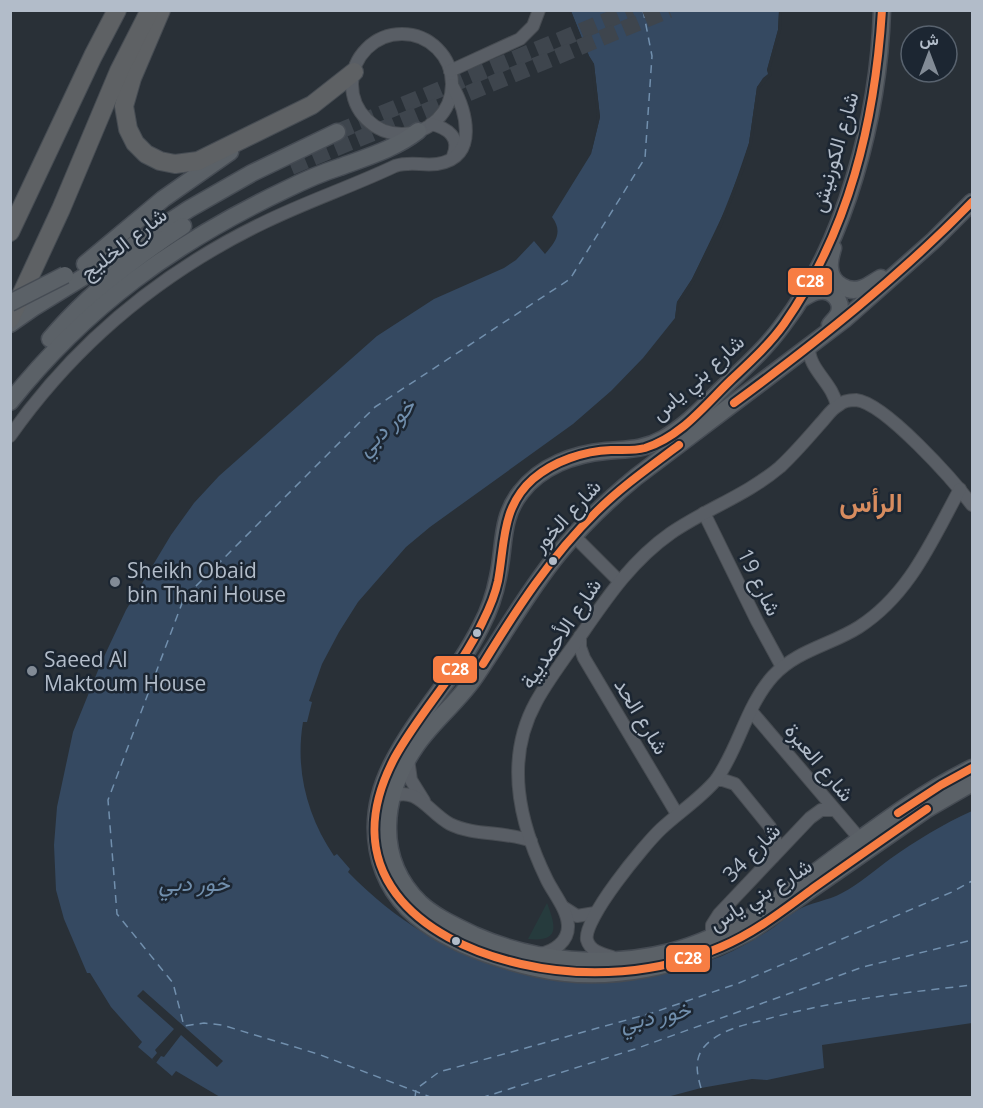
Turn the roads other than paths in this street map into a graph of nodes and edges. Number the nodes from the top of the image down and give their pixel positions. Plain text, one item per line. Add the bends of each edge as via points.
1 (117, 10) edge
2 (150, 10) edge
3 (161, 10) edge
4 (539, 10) edge
5 (882, 10) edge
6 (450, 71) junction
7 (354, 72) junction
8 (452, 85) junction
9 (425, 127) junction
10 (260, 130) junction
11 (337, 132) tunnel mouth
12 (452, 157) junction
13 (291, 166) tunnel mouth
14 (252, 173) junction
15 (972, 202) edge
16 (838, 221) junction
17 (10, 232) edge
18 (910, 260) junction
19 (85, 264) junction
20 (801, 299) junction
21 (10, 303) edge
22 (10, 319) edge
23 (10, 324) edge
24 (813, 344) junction
25 (794, 359) junction
26 (813, 364) junction
27 (10, 389) edge
28 (835, 399) junction
29 (10, 402) edge
30 (10, 436) edge
31 (960, 489) junction
32 (972, 505) edge
33 (704, 513) junction
34 (574, 536) junction
35 (619, 581) junction
36 (580, 636) junction
37 (782, 667) junction
38 (444, 684) junction
39 (459, 698) junction
40 (751, 711) junction
41 (408, 759) junction
42 (972, 768) edge
43 (717, 780) junction
44 (972, 783) edge
45 (391, 797) junction
46 (426, 805) junction
47 (835, 810) junction
48 (677, 814) junction
49 (524, 816) junction
50 (500, 834) junction
51 (860, 839) junction
52 (531, 841) junction
53 (773, 857) junction
54 (562, 907) junction
55 (595, 913) junction
56 (712, 937) junction
57 (532, 954) junction
58 (619, 960) junction

1 - 17 highway
2 - 22 highway via 119,71
3 - 10 highway via 125,98 125,122 135,143 160,161 183,164 198,161
4 - 6 street via 524,36
5 - 16 main road, شارع الكورنيش via 868,128
6 - 7 street via 432,45 405,34 383,38 370,46
6 - 8 street
7 - 9 street via 356,102 368,121 388,132
7 - 10 highway via 318,102
8 - 9 street via 446,107
8 - 12 street via 467,131 463,146
9 - 12 street via 444,128 453,136 456,145
9 - 29 main road via 393,147 268,198 160,261 81,324
10 - 19 main road via 170,194
11 - 14 main road, شارع الخليج
12 - 30 street via 437,164 414,162 395,166 274,217 206,254 151,290 104,328 58,375
13 - 27 main road, شارع الخليج via 213,207 124,267 57,331
14 - 19 main road, شارع الخليج via 178,207
14 - 23 main road, شارع الخليج
15 - 18 main road, شارع الخور
16 - 18 main road via 830,266 841,286 863,288
16 - 20 main road, شارع الكورنيش
18 - 24 main road, شارع الخور
19 - 21 main road, شارع الخليج, bridge
20 - 24 main road via 822,290 833,293 839,303 838,314
20 - 38 main road, شارع بني ياس via 770,342 678,430 636,450 571,457 531,481 505,520 497,582 483,622
24 - 25 main road, شارع الخور
24 - 26 street
25 - 26 street
25 - 34 main road, شارع الخور via 629,482
26 - 28 street
28 - 31 street via 865,402 921,448
28 - 33 street, شارع الأحمديية via 780,467 750,489
31 - 32 street
31 - 37 street via 910,579 888,605 858,628
33 - 35 street, شارع الأحمديية via 670,534
33 - 37 street, شارع 19
34 - 35 street
34 - 39 main road, شارع الخور
35 - 36 street, شارع الأحمديية
36 - 48 street, شارع الحد via 584,658
36 - 49 street, شارع الأحمديية via 543,689 522,732 517,768
37 - 40 street
38 - 39 main road
38 - 44 main road, شارع بني ياس via 393,761 379,794 376,841 382,866 399,899 426,924 481,952 541,969 593,974 634,971 724,946 777,914 932,805
39 - 41 main road, شارع الخور via 428,730
40 - 43 street
40 - 47 street, شارع العبرة
41 - 45 main road, شارع الخور
41 - 46 street via 411,780
42 - 51 main road, شارع بني ياس
43 - 48 street
43 - 53 street via 735,784 771,827 776,842
45 - 46 street via 410,794
45 - 57 main road, شارع بني ياس via 391,854 415,897 437,916 461,928
46 - 50 street via 458,827
47 - 51 street, شارع العبرة
47 - 53 street, شارع 34 via 815,814
48 - 55 street via 644,847
49 - 50 street
49 - 52 street, شارع الأحمديية
50 - 52 street
51 - 56 main road, شارع بني ياس via 760,911
52 - 54 street, شارع الأحمديية
53 - 56 street, شارع 34 via 718,914 712,925
54 - 55 street via 577,916
54 - 57 street, شارع الأحمديية via 568,926 566,936 553,951
55 - 58 street via 587,941 594,950
56 - 58 main road, شارع بني ياس via 670,952
57 - 58 main road, شارع بني ياس via 575,960

